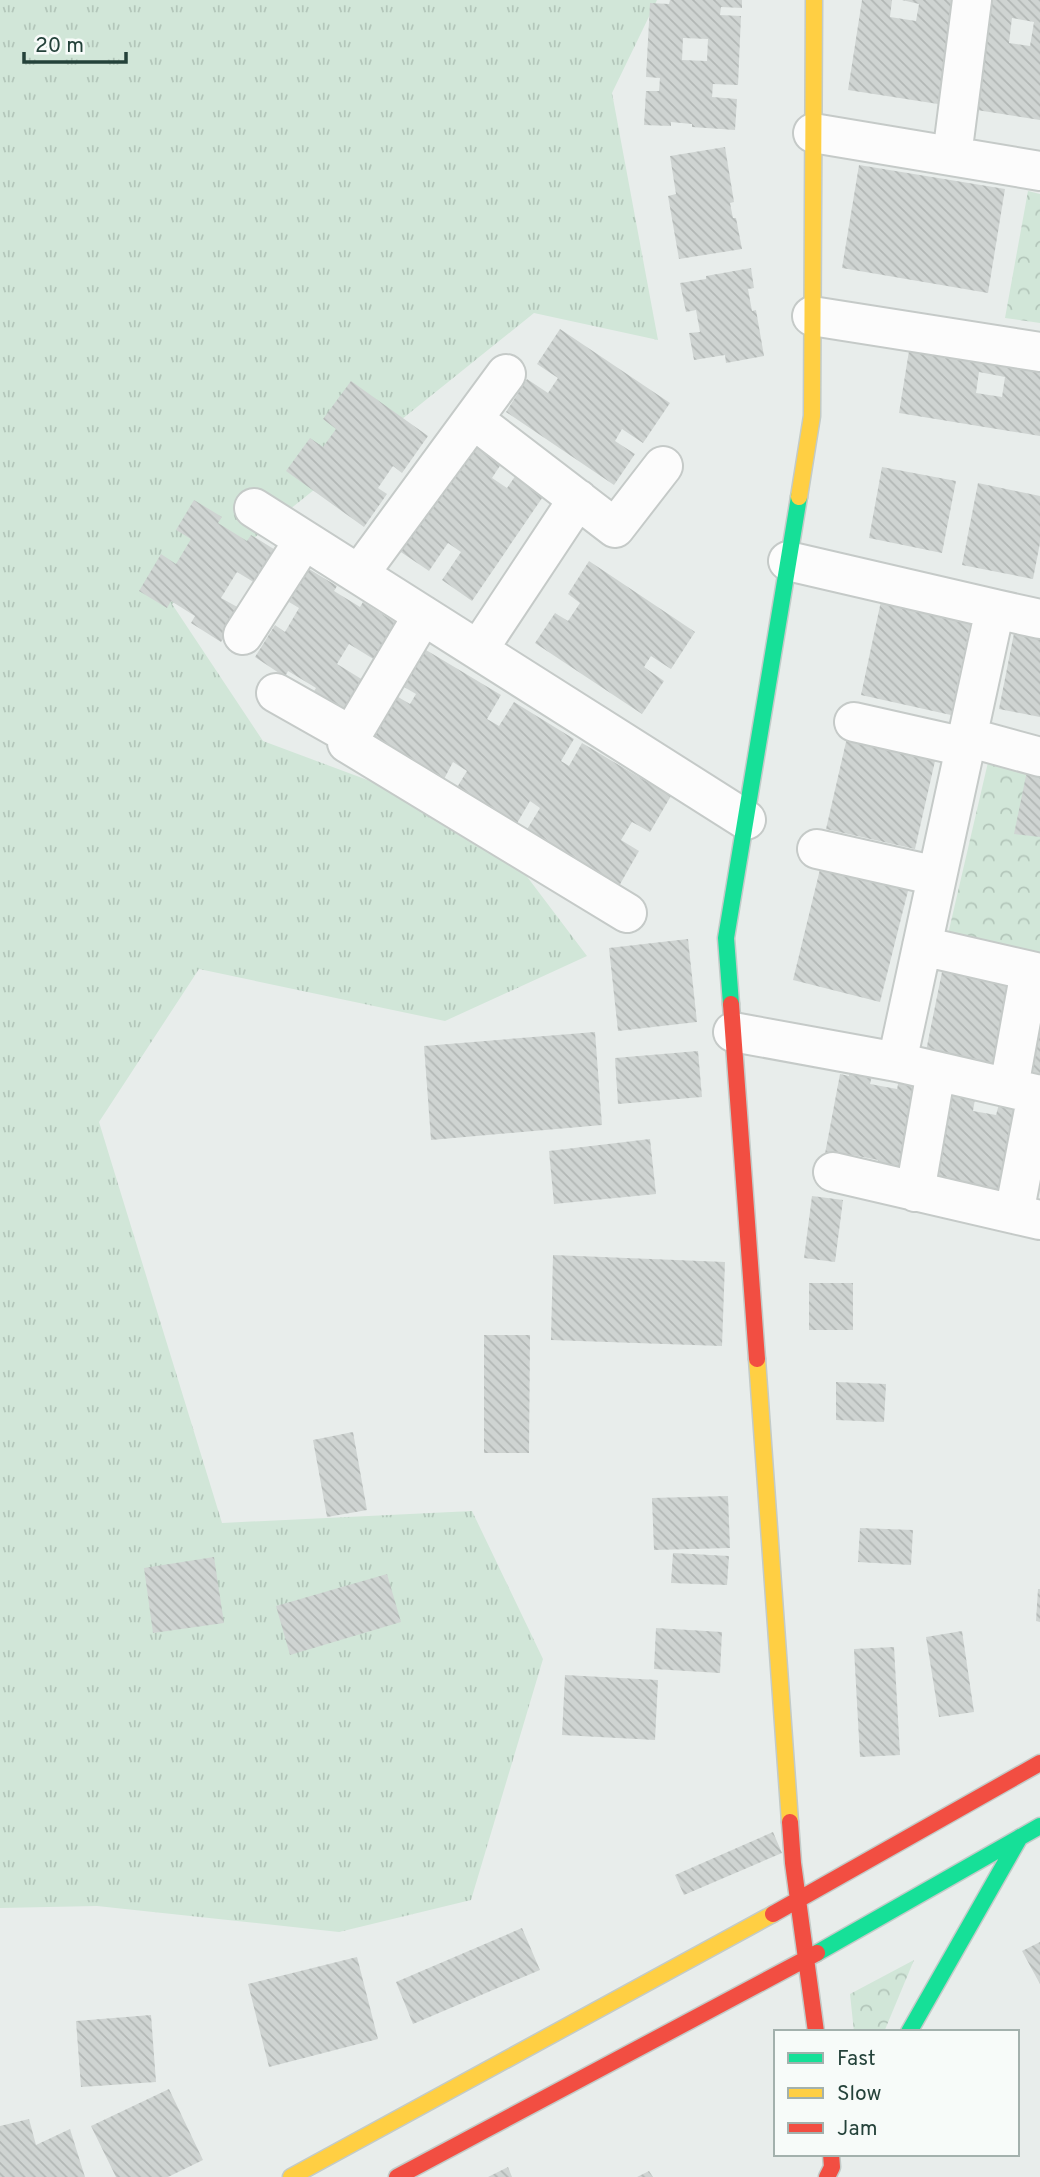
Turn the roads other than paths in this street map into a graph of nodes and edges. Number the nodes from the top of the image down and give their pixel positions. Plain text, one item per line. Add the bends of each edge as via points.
1 (814, 0) edge
2 (972, 0) edge
3 (813, 132) junction
4 (952, 156) junction
5 (1040, 171) edge
6 (812, 316) junction
7 (1040, 352) edge
8 (506, 374) dead end
9 (473, 419) junction
10 (663, 466) dead end
11 (578, 499) junction
12 (254, 508) dead end
13 (304, 540) junction
14 (788, 561) junction
15 (359, 574) junction
16 (995, 609) junction
17 (424, 615) junction
18 (1040, 620) edge
19 (243, 635) dead end
20 (478, 650) junction
21 (276, 693) dead end
22 (853, 722) dead end
23 (352, 736) junction
24 (966, 742) junction
25 (1040, 757) edge
26 (746, 820) junction
27 (817, 849) dead end
28 (937, 876) junction
29 (627, 913) dead end
30 (922, 946) junction
31 (1035, 972) edge
32 (733, 1032) junction
33 (897, 1062) junction
34 (936, 1071) junction
35 (1029, 1092) edge
36 (833, 1172) dead end
37 (915, 1192) junction
38 (1027, 1217) edge
39 (1040, 1763) edge
40 (1040, 1826) edge
41 (1020, 1837) junction
42 (799, 1900) junction
43 (807, 1959) junction
44 (816, 2030) edge
45 (910, 2030) edge
46 (291, 2177) edge
47 (397, 2177) edge

1 - 3 street
2 - 4 street
3 - 4 street
3 - 6 street
4 - 5 street
6 - 7 street
6 - 14 street via 812,416
8 - 9 street
9 - 11 street
9 - 15 street
10 - 11 street via 615,528
11 - 20 street
12 - 13 street
13 - 15 street
13 - 19 street
14 - 16 street
14 - 26 street
15 - 17 street
16 - 18 street
16 - 24 street
17 - 20 street
17 - 23 street
20 - 26 street
21 - 23 street
22 - 24 street
23 - 29 street via 347,743
24 - 25 street
24 - 28 street
26 - 32 street via 726,938
27 - 28 street
28 - 30 street
30 - 31 street
30 - 33 street
31 - 35 street
32 - 33 street
32 - 42 street
33 - 34 street
34 - 35 street
34 - 37 street
35 - 38 street
36 - 37 street
37 - 38 street
39 - 42 street
40 - 41 street
41 - 43 street
41 - 45 street
42 - 43 street
42 - 46 street
43 - 44 street
43 - 47 street

